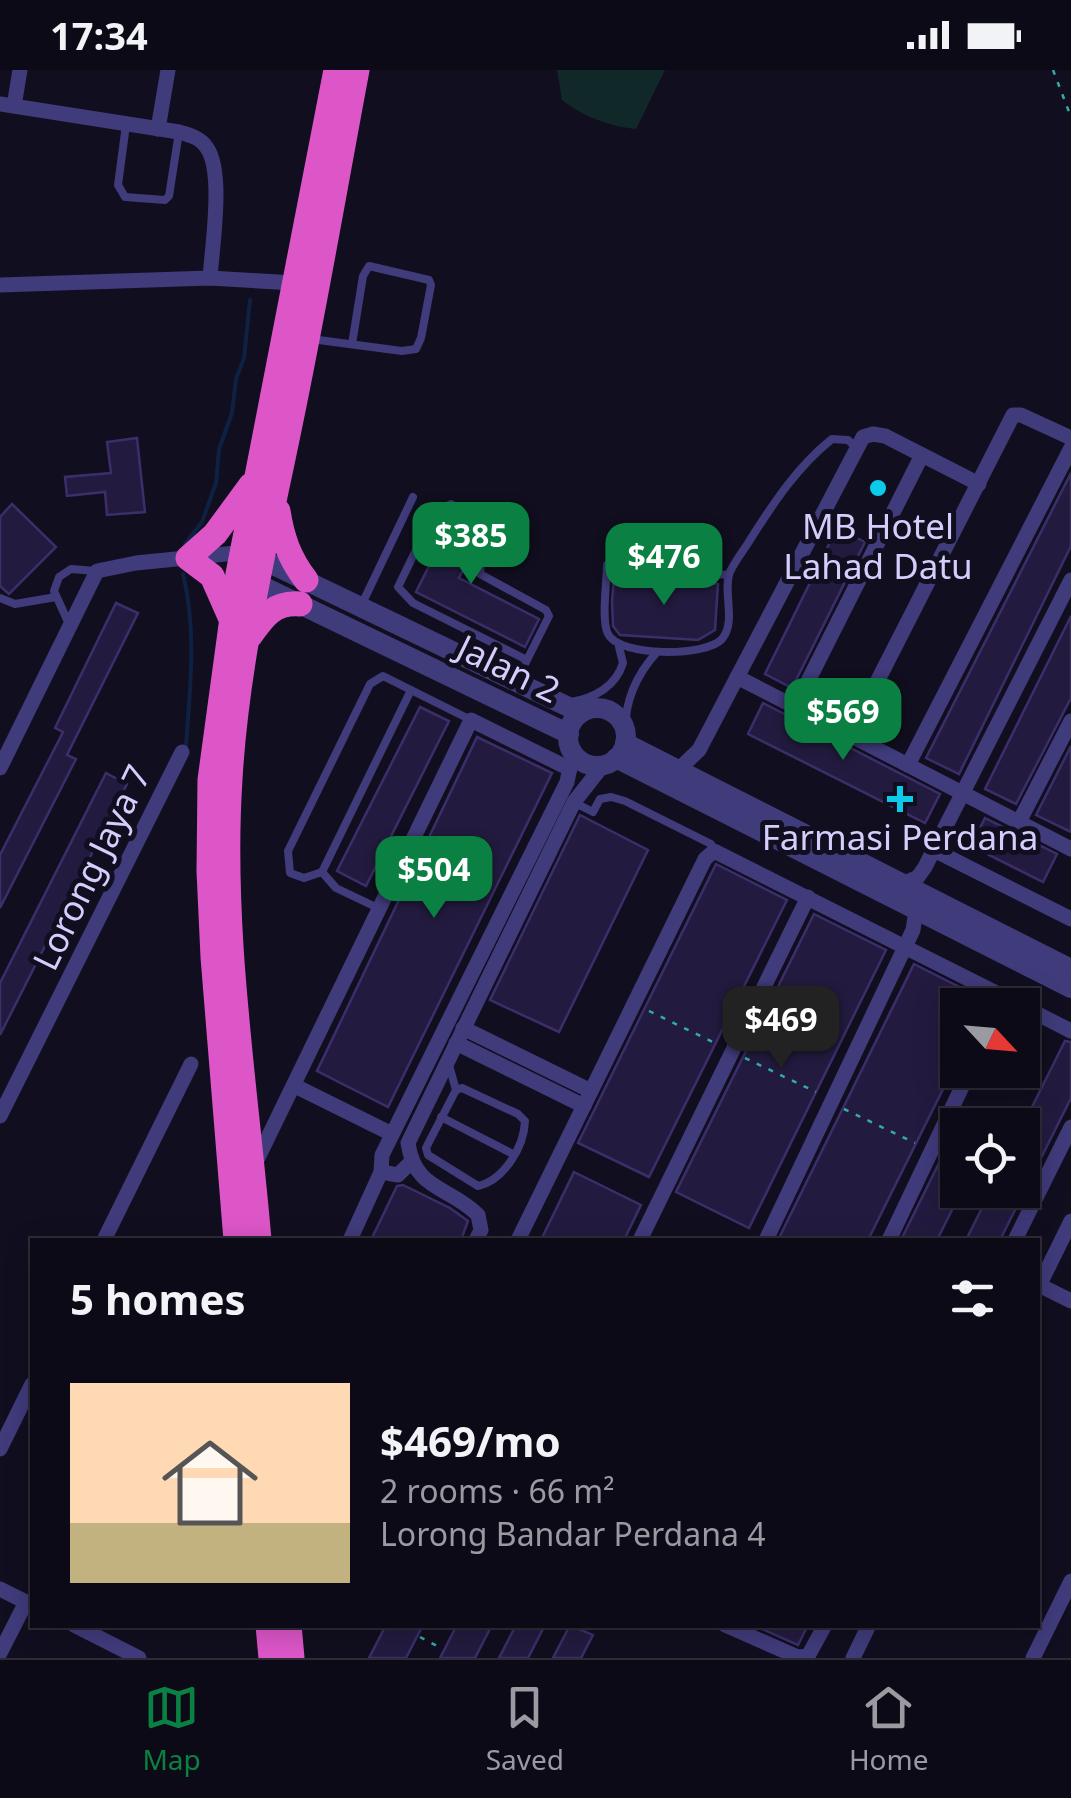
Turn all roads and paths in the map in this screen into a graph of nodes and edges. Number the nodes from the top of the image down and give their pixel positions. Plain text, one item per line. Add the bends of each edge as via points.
1 (20, 70) edge
2 (168, 70) edge
3 (336, 70) edge
4 (357, 70) edge
5 (1053, 70) edge
6 (7, 105) edge
7 (1071, 117) edge
8 (126, 126) junction
9 (158, 130) junction
10 (179, 132) junction
11 (210, 278) junction
12 (294, 283) junction
13 (0, 285) edge
14 (306, 338) junction
15 (352, 344) junction
16 (1071, 438) edge
17 (856, 448) junction
18 (1071, 448) edge
19 (922, 455) junction
20 (256, 477) junction
21 (980, 484) junction
22 (276, 496) junction
23 (413, 497) dead end
24 (200, 557) junction
25 (250, 567) junction
26 (97, 571) junction
27 (728, 576) junction
28 (1071, 580) edge
29 (303, 592) junction
30 (56, 597) junction
31 (0, 598) edge
32 (361, 606) junction
33 (69, 624) junction
34 (240, 629) junction
35 (620, 647) junction
36 (658, 652) junction
37 (527, 660) junction
38 (737, 677) junction
39 (516, 682) junction
40 (411, 690) junction
41 (556, 702) junction
42 (795, 707) junction
43 (581, 713) junction
44 (470, 720) junction
45 (1071, 721) edge
46 (850, 735) junction
47 (617, 749) junction
48 (182, 752) dead end
49 (570, 752) junction
50 (908, 765) junction
51 (0, 768) edge
52 (678, 770) junction
53 (962, 793) junction
54 (574, 802) junction
55 (1019, 822) junction
56 (1071, 849) edge
57 (934, 850) junction
58 (720, 853) junction
59 (322, 872) junction
60 (902, 884) junction
61 (808, 897) junction
62 (380, 909) junction
63 (916, 910) junction
64 (1071, 918) edge
65 (906, 947) junction
66 (1071, 970) edge
67 (980, 988) edge
68 (1071, 988) edge
69 (642, 1007) dead end
70 (1040, 1015) edge
71 (1071, 1031) edge
72 (460, 1036) junction
73 (716, 1043) dead end
74 (742, 1057) dead end
75 (448, 1060) junction
76 (191, 1064) dead end
77 (295, 1086) junction
78 (961, 1088) edge
79 (456, 1090) junction
80 (816, 1092) dead end
81 (588, 1098) junction
82 (842, 1108) dead end
83 (0, 1116) edge
84 (441, 1118) junction
85 (1071, 1127) edge
86 (392, 1134) junction
87 (915, 1143) dead end
88 (513, 1154) junction
89 (411, 1162) junction
90 (253, 1168) junction
91 (381, 1172) junction
92 (478, 1186) junction
93 (470, 1207) junction
94 (1071, 1221) edge
95 (105, 1238) edge
96 (236, 1238) edge
97 (259, 1238) edge
98 (351, 1238) edge
99 (477, 1238) edge
100 (519, 1238) edge
101 (641, 1238) edge
102 (767, 1238) edge
103 (890, 1238) edge
104 (1016, 1238) edge
105 (1040, 1282) edge
106 (1040, 1287) edge
107 (1071, 1302) edge
108 (30, 1388) edge
109 (0, 1449) edge
110 (1071, 1582) edge
111 (0, 1589) edge
112 (29, 1604) edge
113 (83, 1628) edge
114 (268, 1628) edge
115 (290, 1628) edge
116 (733, 1628) edge
117 (823, 1628) edge
118 (868, 1628) edge
119 (420, 1637) dead end
120 (441, 1648) dead end
121 (0, 1653) edge
122 (139, 1658) edge
123 (271, 1658) edge
124 (292, 1658) edge
125 (853, 1658) edge
126 (1032, 1658) edge

1 - 6 street
2 - 9 street
3 - 12 highway
4 - 14 highway
5 - 7 path
6 - 8 street
8 - 9 street
8 - 10 lane via 118,184 125,197 169,196
9 - 10 street
10 - 11 street via 202,141 215,172
11 - 12 street
11 - 13 street
12 - 20 highway
14 - 15 lane
14 - 22 highway
15 - 15 lane via 369,266 429,280 416,349
16 - 21 street via 1014,415
17 - 19 street via 872,434
17 - 27 lane via 832,439 807,459
17 - 38 street
18 - 50 street
19 - 21 street
19 - 42 street
20 - 24 highway
20 - 25 highway
21 - 46 street
22 - 25 highway
22 - 29 highway
23 - 32 lane
24 - 25 street
24 - 26 street
24 - 34 highway
25 - 29 street, Jalan 2
25 - 34 highway
26 - 30 lane via 71,568 56,584
26 - 33 street
27 - 35 lane via 607,565 606,625
27 - 36 lane via 726,633 719,643
28 - 53 street
29 - 32 street, Jalan 2
29 - 34 highway
29 - 49 street, Jalan 2
30 - 31 lane via 24,604
30 - 33 lane
32 - 39 street, Jalan 2
33 - 51 street
34 - 90 highway via 228,862
34 - 96 highway via 210,780 208,871
35 - 36 lane
35 - 41 lane via 623,662 612,684 576,702
36 - 47 lane via 631,694
37 - 37 lane via 546,610 480,574 491,532 487,523 445,505 434,513 398,588 413,603
37 - 39 lane
38 - 42 street
38 - 52 street via 699,750
39 - 41 street, Jalan 2
40 - 44 lane
40 - 59 lane
40 - 59 lane via 383,676 370,684 288,852 290,872 304,878
41 - 43 street, Jalan 2
42 - 46 street
43 - 47 street via 616,715
43 - 49 street
44 - 49 street
44 - 62 street
45 - 55 street
46 - 50 street
47 - 49 street via 586,764
47 - 52 street
47 - 54 street
47 - 63 street
48 - 83 street, Lorong Jaya 7
49 - 86 street via 567,782
50 - 53 street
52 - 60 street
53 - 55 street
53 - 57 street
54 - 58 lane via 593,812 600,800 625,801
54 - 72 street
55 - 56 street
57 - 60 street via 918,876
57 - 64 street
58 - 61 street
58 - 81 street via 705,858
59 - 62 lane via 336,888
60 - 66 street
61 - 65 street
61 - 101 street
62 - 77 street
63 - 65 street
63 - 68 street
65 - 67 street
65 - 102 street
69 - 73 path
70 - 71 street
72 - 75 street
72 - 81 street
74 - 80 path
75 - 79 lane
75 - 89 street via 408,1143
76 - 95 street
77 - 86 street
77 - 90 street
78 - 103 street
79 - 84 lane
79 - 88 lane via 518,1114 524,1136
81 - 100 street
82 - 87 path
84 - 88 lane
84 - 92 lane via 428,1155
85 - 104 street
86 - 91 street
88 - 92 lane via 500,1176
89 - 91 street via 398,1175
89 - 93 street via 428,1183
90 - 97 highway
91 - 98 street
92 - 93 lane
93 - 99 street via 482,1223
94 - 105 street
106 - 107 street
108 - 109 street
110 - 126 street
111 - 112 street
112 - 121 street
113 - 122 street
114 - 123 highway
115 - 124 highway
116 - 117 street via 798,1658 808,1656
118 - 125 street
119 - 120 path

